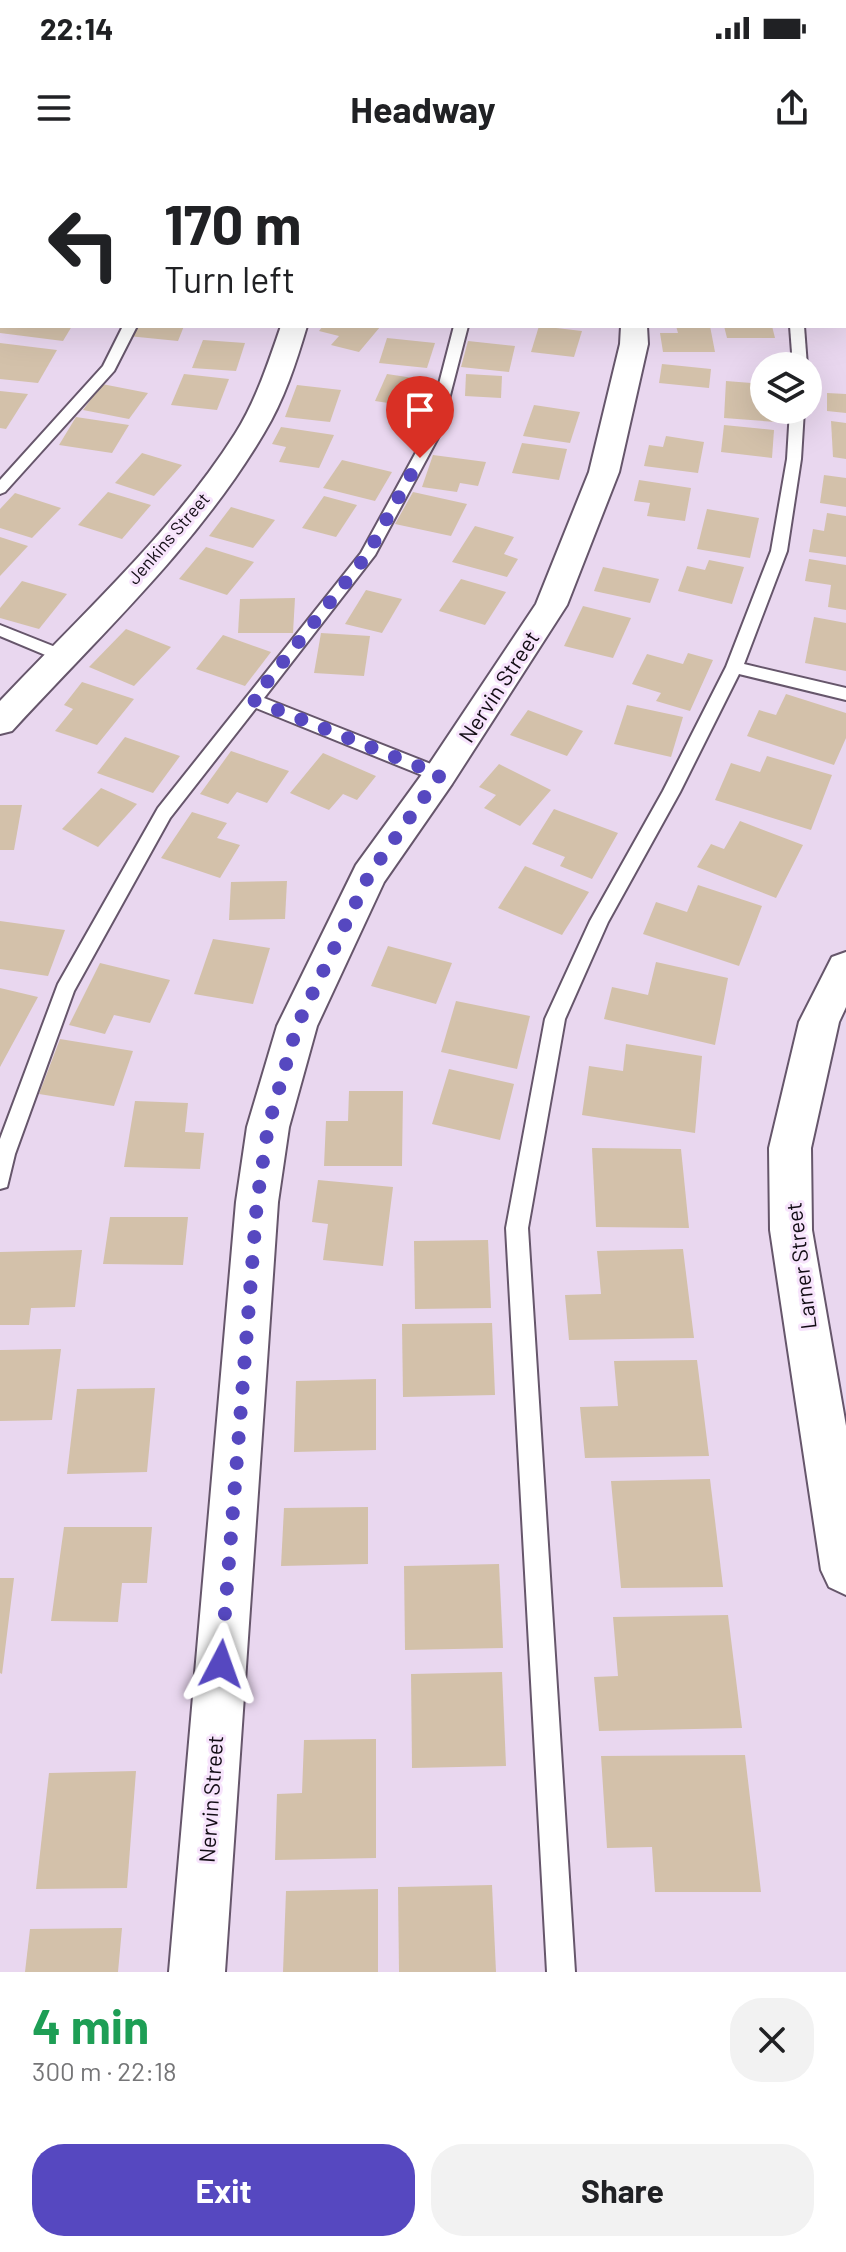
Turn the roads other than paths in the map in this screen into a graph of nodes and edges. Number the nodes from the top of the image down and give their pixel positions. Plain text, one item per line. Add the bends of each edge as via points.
1 (129, 328) edge
2 (293, 328) edge
3 (460, 328) edge
4 (634, 328) edge
5 (797, 328) edge
6 (799, 352) edge
7 (796, 424) edge
8 (0, 489) edge
9 (0, 630) edge
10 (62, 656) junction
11 (734, 667) junction
12 (846, 694) edge
13 (253, 700) junction
14 (0, 722) edge
15 (440, 775) junction
16 (846, 968) edge
17 (0, 1180) edge
18 (846, 1570) edge
19 (197, 1972) edge
20 (561, 1972) edge

1 - 8 lane via 109,368
2 - 10 street, Jenkins Street via 251,432 204,500
3 - 13 lane via 433,434 367,555
4 - 15 street, Nervin Street via 604,472 551,605
5 - 6 lane
7 - 11 lane via 779,551
9 - 10 lane
10 - 14 street, Jenkins Street
11 - 12 lane
11 - 20 lane via 599,921 555,1019 517,1228
13 - 15 lane
13 - 17 lane via 164,813 65,990
15 - 19 street, Nervin Street via 369,875 297,1026 268,1127 257,1202
16 - 18 street, Larner Street via 819,1022 790,1148 791,1230

